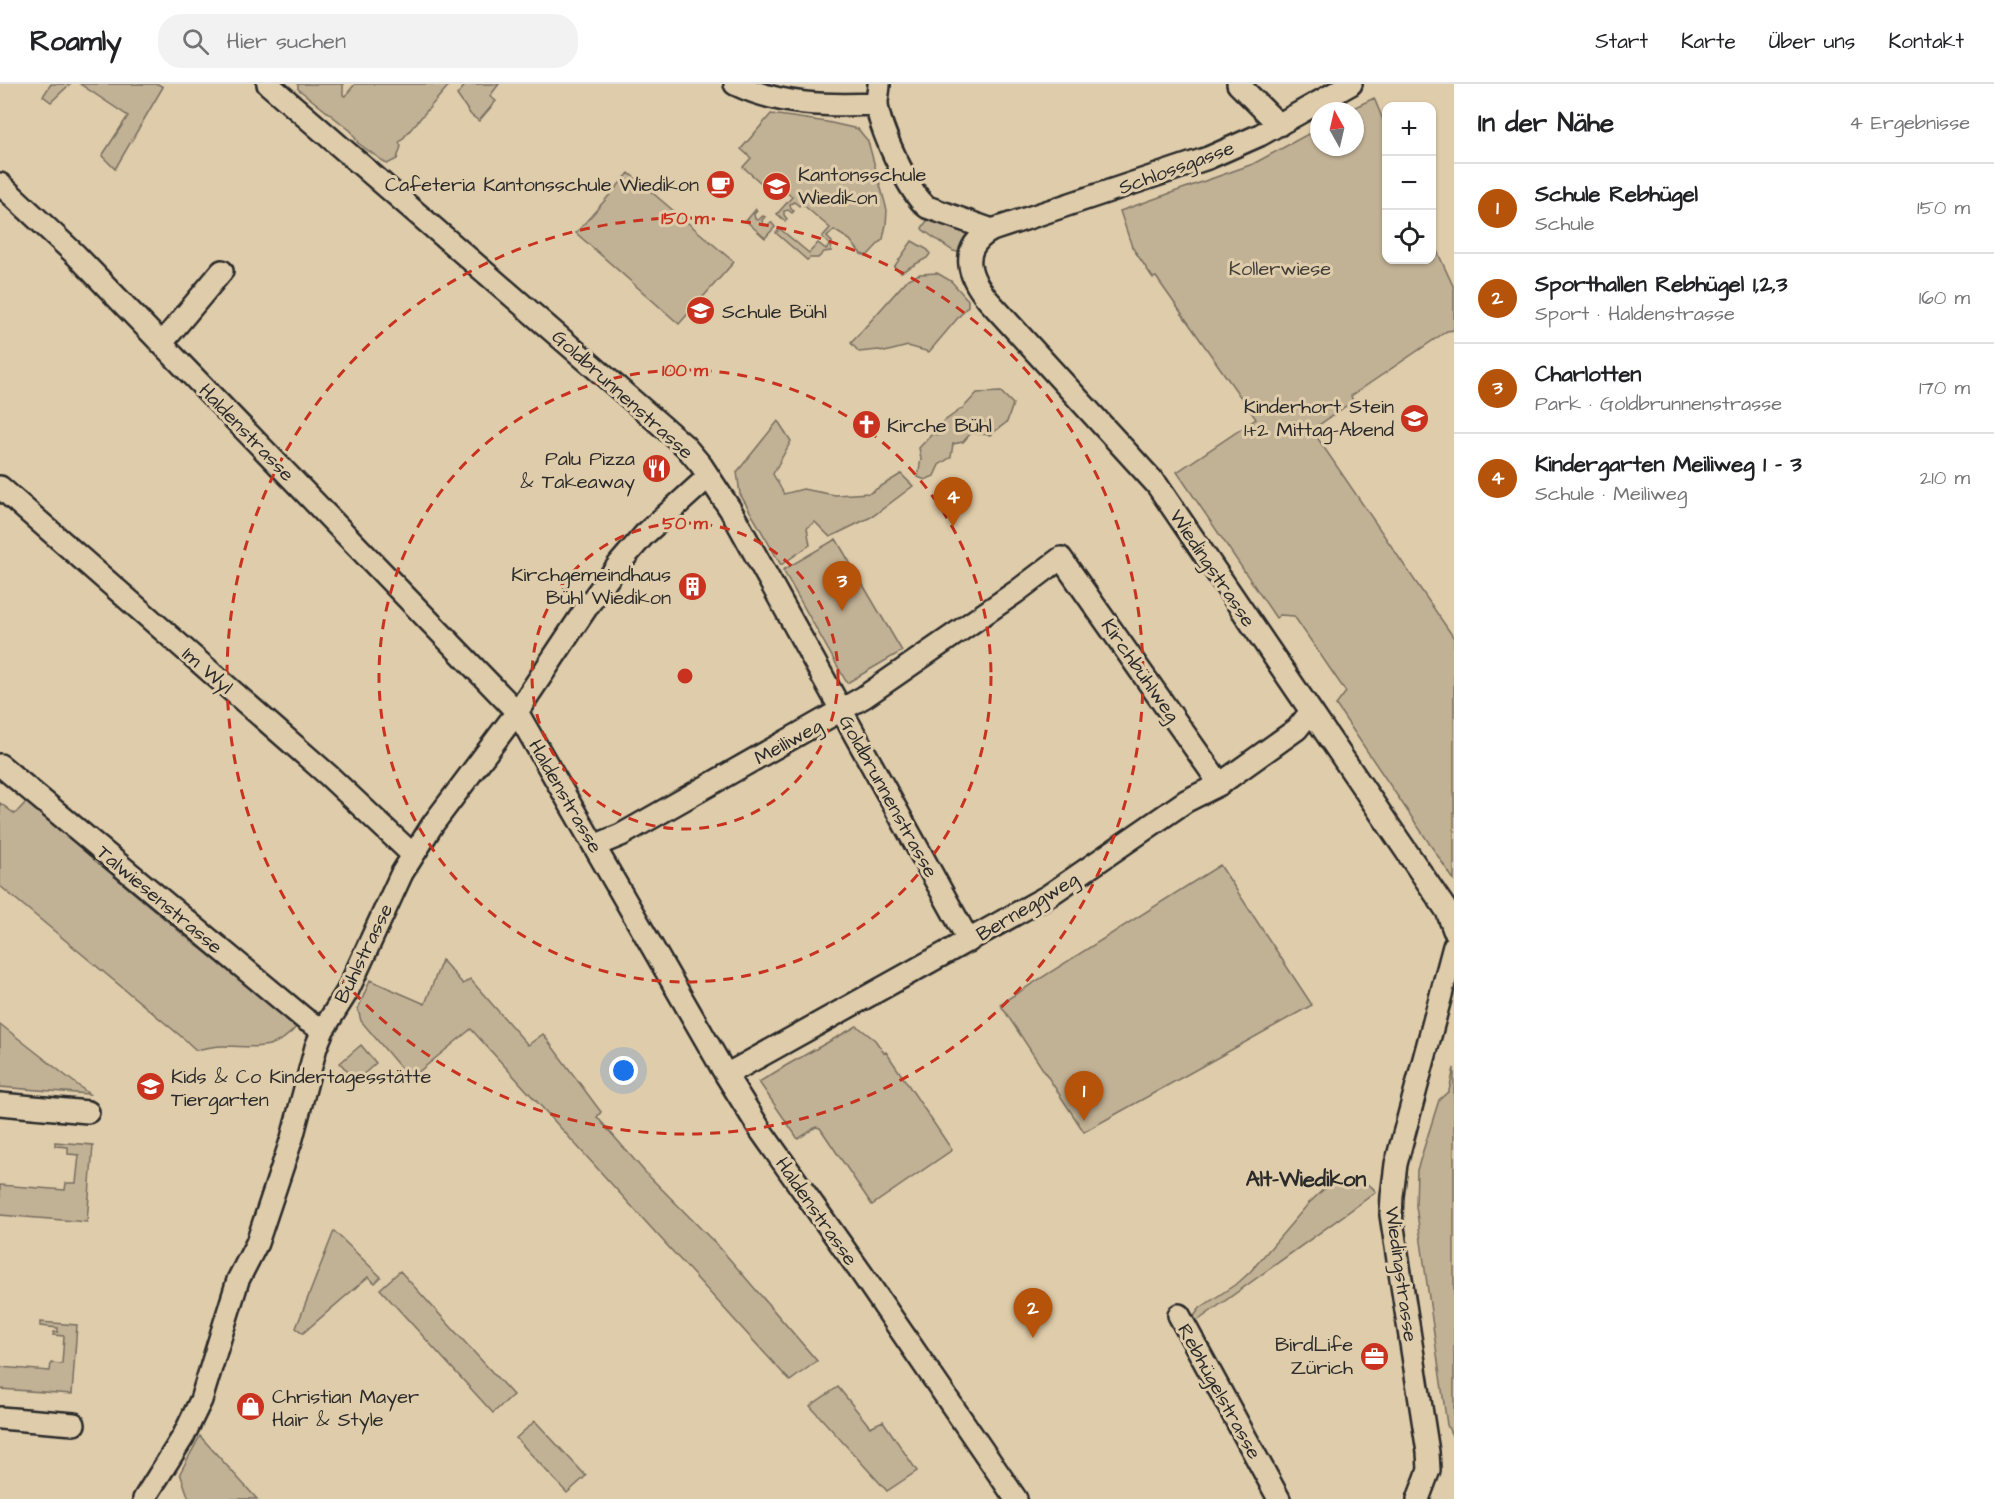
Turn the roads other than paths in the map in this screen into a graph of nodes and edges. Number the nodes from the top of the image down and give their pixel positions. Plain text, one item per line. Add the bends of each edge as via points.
1 (268, 84) edge
2 (735, 84) edge
3 (1238, 84) edge
4 (1351, 84) edge
5 (878, 94) edge
6 (1279, 125) junction
7 (0, 184) edge
8 (992, 230) junction
9 (222, 271) dead end
10 (162, 343) junction
11 (708, 477) junction
12 (0, 487) edge
13 (1061, 558) joint
14 (841, 711) junction
15 (517, 712) junction
16 (1313, 714) junction
17 (0, 765) edge
18 (1220, 784) junction
19 (594, 846) junction
20 (413, 855) junction
21 (1454, 930) edge
22 (969, 941) junction
23 (1454, 946) edge
24 (323, 1030) junction
25 (726, 1075) junction
26 (0, 1104) edge
27 (88, 1112) dead end
28 (1179, 1316) dead end
29 (0, 1418) edge
30 (74, 1424) dead end
31 (144, 1499) edge
32 (1016, 1499) edge
33 (1280, 1499) edge
34 (1418, 1499) edge

1 - 11 street, Goldbrunnenstrasse via 685,446
2 - 5 street via 763,96 820,105
3 - 6 street
4 - 6 street, Schlossgasse
5 - 8 street via 881,123 919,201
6 - 8 street, Schlossgasse via 1208,158
7 - 10 street, Haldenstrasse
8 - 16 street, Wiedingstrasse via 981,236 971,250 970,271 977,285 1157,486
9 - 10 street
10 - 15 street, Haldenstrasse
11 - 14 street, Goldbrunnenstrasse via 730,509
11 - 15 street, Bühlstrasse via 644,535 619,564
12 - 20 street, Im Wyl via 328,775
13 - 14 street, Meiliweg
13 - 18 street, Kirchbühlweg
14 - 19 street, Meiliweg via 621,835
14 - 22 street, Goldbrunnenstrasse
15 - 19 street, Haldenstrasse
15 - 20 street, Bühlstrasse
16 - 18 street, Berneggweg
16 - 21 street, Wiedingstrasse via 1447,911
17 - 24 street, Talwiesenstrasse via 306,1020
18 - 22 street, Berneggweg via 1185,801 1048,896
19 - 25 street, Haldenstrasse
20 - 24 street, Bühlstrasse via 347,993
22 - 25 street, Berneggweg
23 - 34 street, Wiedingstrasse via 1396,1164 1392,1196 1391,1215 1428,1452 1429,1470
24 - 31 street, Bühlstrasse via 292,1138 257,1243 238,1280 201,1400
25 - 32 street, Haldenstrasse
26 - 27 street
28 - 33 street, Rebhügelstrasse
29 - 30 street

